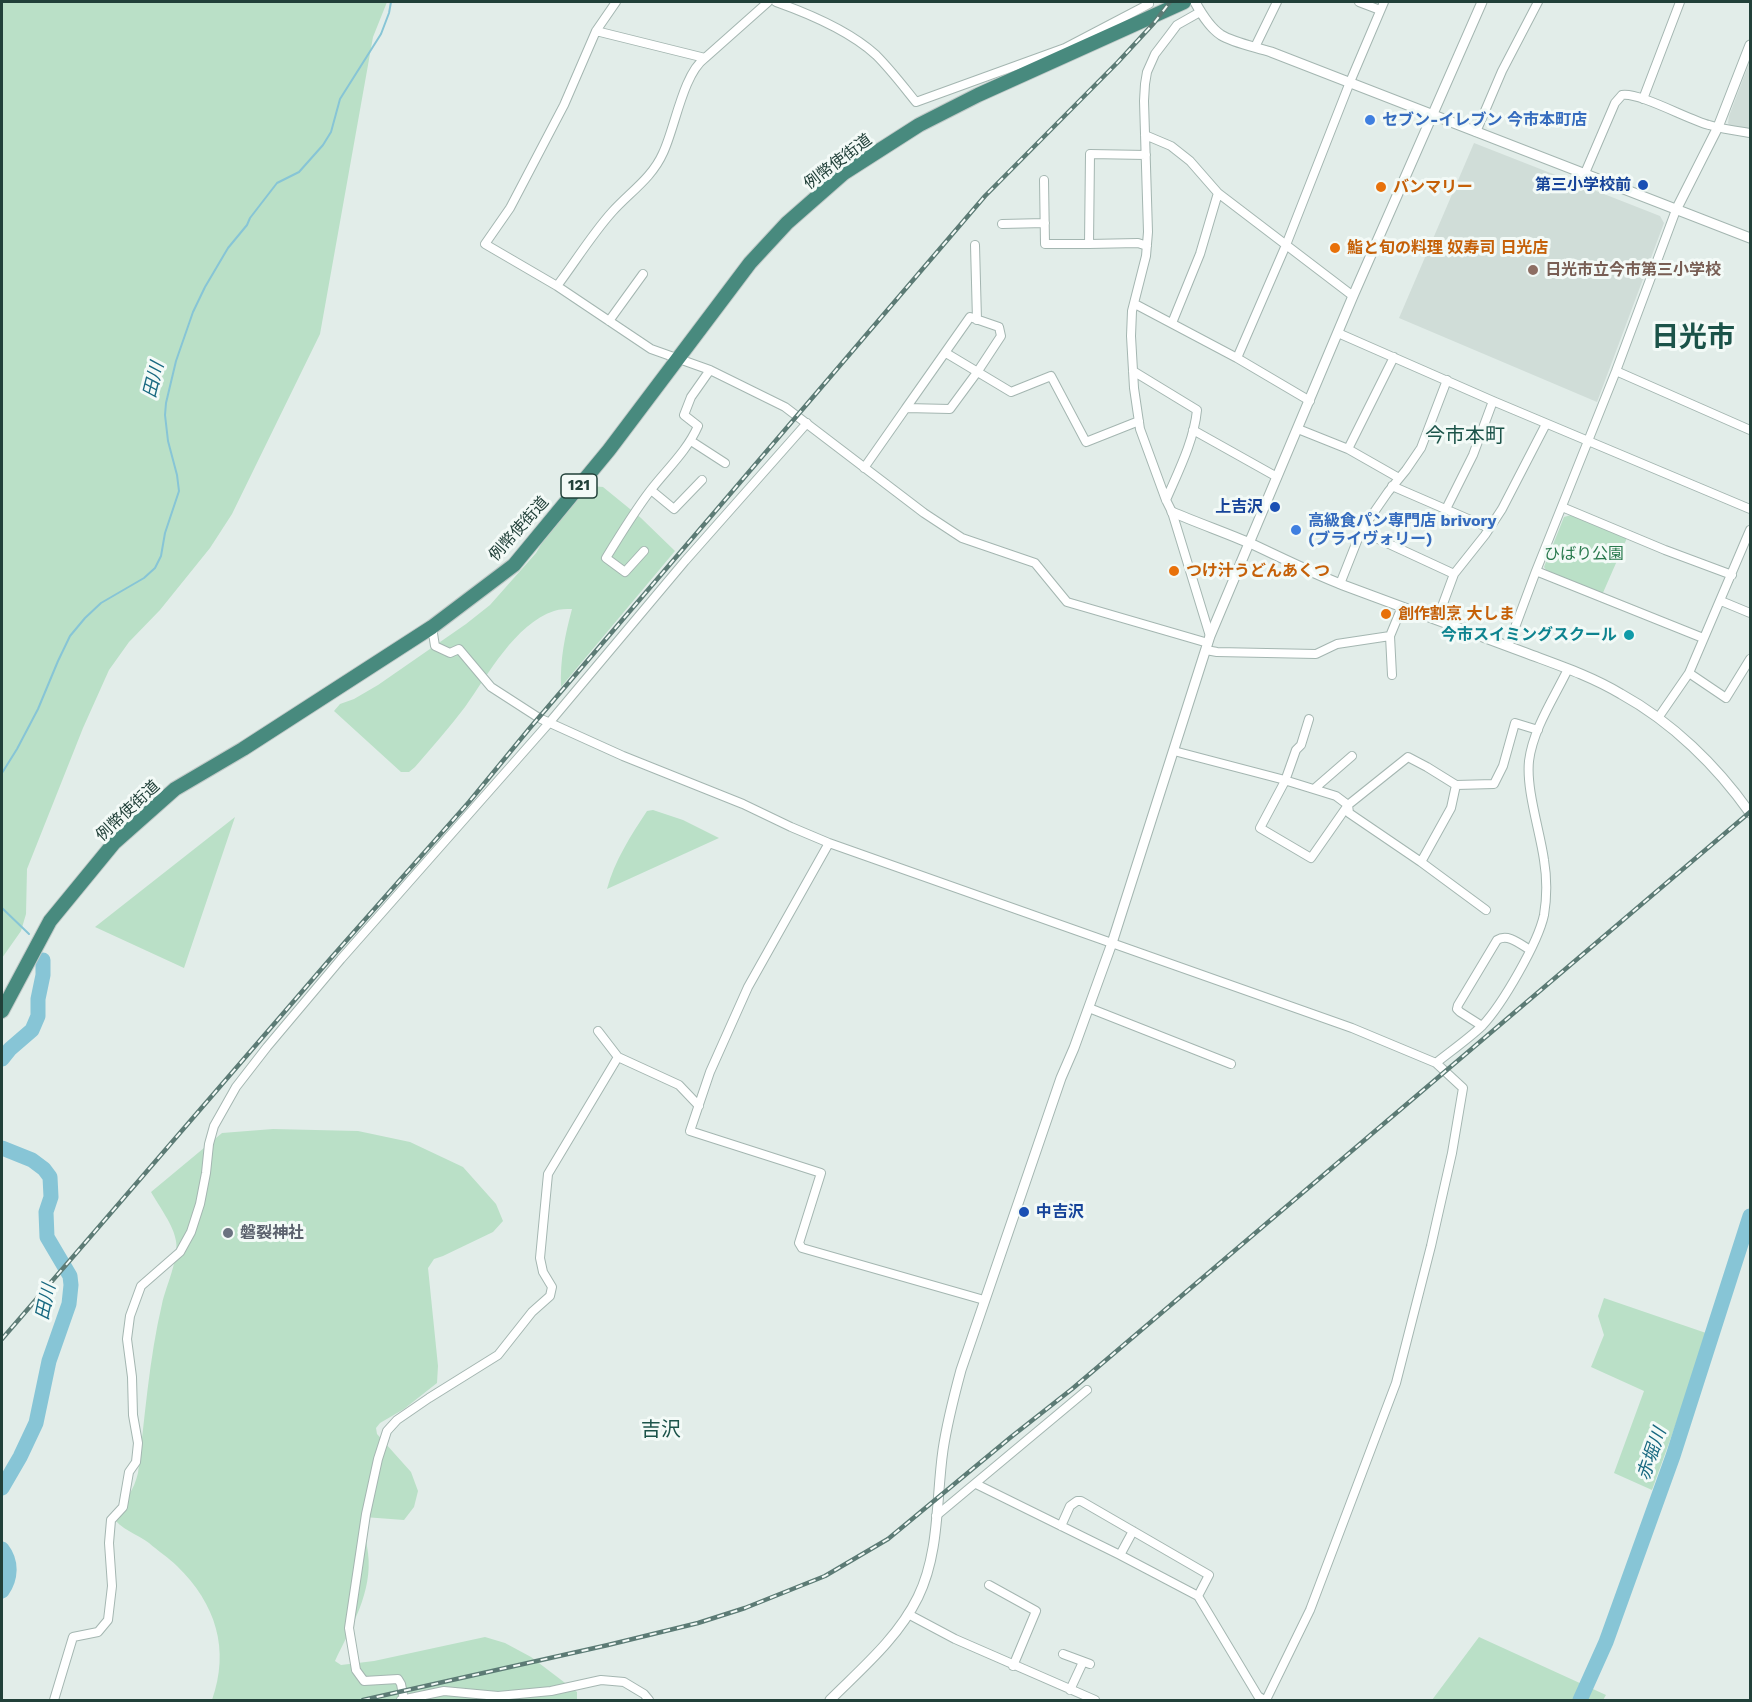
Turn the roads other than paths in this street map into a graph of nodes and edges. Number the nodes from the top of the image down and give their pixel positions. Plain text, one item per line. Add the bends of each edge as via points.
1 (616, 2) edge
2 (768, 2) edge
3 (776, 2) edge
4 (1184, 2) edge
5 (1195, 2) edge
6 (1277, 2) edge
7 (1359, 2) edge
8 (1384, 2) edge
9 (1482, 2) edge
10 (1538, 2) edge
11 (1680, 2) edge
12 (1152, 6) edge
13 (1380, 10) junction
14 (1200, 12) junction
15 (596, 31) junction
16 (1750, 45) edge
17 (1255, 47) junction
18 (705, 58) junction
19 (1350, 82) junction
20 (1643, 99) junction
21 (1432, 115) junction
22 (1718, 127) junction
23 (1476, 132) junction
24 (1750, 133) edge
25 (1145, 135) junction
26 (1146, 155) junction
27 (1585, 173) junction
28 (1044, 180) dead end
29 (1218, 193) junction
30 (1676, 210) junction
31 (1045, 223) junction
32 (1002, 224) dead end
33 (1750, 238) edge
34 (1089, 244) junction
35 (975, 245) dead end
36 (1286, 245) junction
37 (1147, 246) junction
38 (643, 274) dead end
39 (558, 286) junction
40 (1353, 296) junction
41 (1135, 304) junction
42 (977, 320) junction
43 (609, 321) junction
44 (1172, 323) junction
45 (1338, 333) junction
46 (946, 353) junction
47 (1394, 357) junction
48 (678, 358) junction
49 (1237, 358) junction
50 (710, 370) junction
51 (978, 371) junction
52 (1133, 371) junction
53 (1616, 371) junction
54 (1447, 380) junction
55 (1310, 401) junction
56 (1493, 402) junction
57 (906, 408) junction
58 (1139, 421) junction
59 (807, 423) junction
60 (1546, 424) junction
61 (1298, 429) junction
62 (1193, 430) junction
63 (1750, 430) edge
64 (692, 441) junction
65 (1588, 442) junction
66 (1348, 449) junction
67 (725, 463) dead end
68 (864, 468) junction
69 (1277, 477) junction
70 (1399, 478) junction
71 (702, 480) dead end
72 (1392, 486) junction
73 (651, 490) junction
74 (1166, 500) junction
75 (1562, 507) junction
76 (1446, 509) junction
77 (1750, 509) edge
78 (1172, 512) junction
79 (1490, 528) junction
80 (1750, 530) edge
81 (1361, 531) junction
82 (1250, 544) junction
83 (645, 551) dead end
84 (1536, 571) junction
85 (1454, 574) junction
86 (1732, 575) junction
87 (1340, 584) junction
88 (1720, 601) junction
89 (1402, 607) junction
90 (1750, 613) edge
91 (1437, 620) junction
92 (432, 627) junction
93 (1390, 636) junction
94 (1703, 638) junction
95 (1208, 643) junction
96 (1508, 646) junction
97 (1750, 659) edge
98 (1568, 669) junction
99 (1689, 673) junction
100 (1392, 675) dead end
101 (1658, 718) junction
102 (1309, 719) dead end
103 (549, 723) junction
104 (1538, 730) junction
105 (1174, 751) junction
106 (1352, 756) dead end
107 (1285, 781) junction
108 (1455, 786) junction
109 (1314, 789) junction
110 (1348, 805) junction
111 (1750, 813) edge
112 (830, 843) junction
113 (1420, 862) junction
114 (1486, 910) dead end
115 (1112, 943) junction
116 (1530, 950) junction
117 (1089, 1008) junction
118 (2, 1011) edge
119 (1482, 1026) junction
120 (597, 1031) dead end
121 (618, 1057) junction
122 (1436, 1063) junction
123 (1231, 1064) dead end
124 (699, 1106) junction
125 (984, 1300) junction
126 (1087, 1390) dead end
127 (976, 1484) junction
128 (936, 1516) junction
129 (1061, 1526) junction
130 (1133, 1531) junction
131 (1120, 1555) junction
132 (989, 1586) dead end
133 (1198, 1596) junction
134 (908, 1614) junction
135 (1063, 1654) dead end
136 (1013, 1666) junction
137 (1070, 1690) junction
138 (55, 1700) edge
139 (403, 1700) edge
140 (649, 1701) edge
141 (830, 1701) edge
142 (1095, 1701) edge
143 (1265, 1701) edge

1 - 15 street
2 - 18 street
3 - 12 street via 844,33 874,54 915,102 1065,48
4 - 12 highway, 例幣使街道 / 121
5 - 14 street
6 - 17 street
7 - 13 street
8 - 13 street
9 - 21 street
10 - 23 street
11 - 20 street
12 - 48 highway, 例幣使街道 / 121 via 919,125 844,173 787,223 750,263
13 - 19 street
14 - 17 street via 1222,35
14 - 25 street via 1177,26 1155,54 1147,72
15 - 18 street
15 - 39 street via 564,105 515,198 485,244
16 - 22 street
17 - 19 street
18 - 39 street via 698,62 682,96 654,171 612,212
19 - 21 street
19 - 36 street
20 - 22 street
20 - 27 street via 1626,94 1615,103
21 - 23 street
21 - 40 street
22 - 24 street
22 - 30 street
23 - 27 street
25 - 26 street
25 - 29 street via 1171,146 1190,161
26 - 34 street via 1090,154
26 - 37 street
27 - 30 street
28 - 31 street
29 - 36 street
29 - 44 street via 1200,254
30 - 33 street
30 - 53 street
31 - 32 street
31 - 34 street via 1045,244
34 - 37 street
35 - 42 street
36 - 40 street
36 - 49 street
37 - 41 street
38 - 43 street
39 - 43 street
40 - 45 street
41 - 44 street
41 - 52 street via 1131,336
42 - 46 street via 970,317
42 - 51 street via 999,327 1001,336
43 - 48 street via 651,349
44 - 49 street
45 - 47 street
45 - 55 street
46 - 51 street
46 - 57 street
47 - 54 street
47 - 66 street
48 - 50 street
48 - 92 highway, 例幣使街道 / 121 via 609,450 514,564
49 - 55 street
50 - 59 street via 785,407
50 - 64 street via 684,415 698,426
51 - 57 street via 950,409
51 - 58 street via 1011,392 1052,376 1086,442
52 - 58 street
52 - 62 street via 1197,410
53 - 63 street
53 - 65 street
54 - 56 street
54 - 70 street via 1421,448
55 - 61 street
56 - 60 street
56 - 76 street via 1473,455
57 - 68 street
58 - 74 street
59 - 68 street
59 - 103 street
60 - 65 street
60 - 79 street
61 - 66 street
61 - 69 street
62 - 69 street
62 - 74 street
64 - 67 street
64 - 73 street
65 - 75 street
65 - 77 street
66 - 70 street
68 - 95 street via 962,538 1035,563 1067,602
69 - 82 street
70 - 72 street
71 - 73 street via 674,509
72 - 76 street
72 - 81 street
73 - 83 street via 606,558 625,572
74 - 78 street
75 - 84 street
75 - 86 street
76 - 79 street
78 - 82 street
78 - 95 street
79 - 85 street
80 - 86 street
81 - 85 street
81 - 87 street
82 - 87 street
82 - 95 street
84 - 94 street
84 - 96 street
85 - 91 street
86 - 88 street
87 - 89 street
88 - 90 street
88 - 94 street
89 - 91 street
89 - 93 street
91 - 96 street
92 - 103 street via 435,646 450,653 459,649 491,687
92 - 118 highway, 例幣使街道 / 121 via 175,789 114,843 50,921
93 - 95 street via 1336,644 1316,654 1229,652
93 - 100 street
94 - 99 street
95 - 105 street
96 - 98 street
97 - 99 street via 1726,698
98 - 101 street via 1611,688
98 - 104 street
99 - 101 street
101 - 111 street via 1723,777
102 - 107 street
103 - 112 street
103 - 138 street via 340,959 236,1087 214,1126 191,1232 180,1252 141,1286 130,1316 127,1339 138,1443 123,1506 111,1520 108,1620 98,1632 73,1636
104 - 108 street via 1515,723 1494,784
104 - 116 street via 1530,776 1546,889 1543,916
105 - 107 street
105 - 115 street
106 - 109 street
107 - 109 street
107 - 110 street via 1260,828 1311,858
108 - 110 street via 1408,757
108 - 113 street via 1451,808
109 - 110 street via 1336,796
110 - 113 street via 1349,813
112 - 115 street
112 - 124 street via 748,987
113 - 114 street
115 - 117 street
115 - 122 street via 1352,1028
116 - 119 street
116 - 119 street via 1508,938 1497,940 1458,1005 1460,1012
117 - 123 street
117 - 125 street
119 - 122 street
120 - 121 street
121 - 124 street via 679,1086
121 - 139 street via 548,1174 540,1258 552,1287 550,1296 498,1355 429,1398 387,1431 366,1514 348,1628 356,1670 364,1681 398,1679
122 - 143 street via 1463,1088 1403,1360 1310,1610
124 - 125 street via 690,1131 821,1173 799,1243 802,1248
125 - 128 street via 950,1413
126 - 127 street
127 - 128 street
127 - 129 street
128 - 134 street via 925,1580
129 - 130 street via 1070,1506 1082,1501
129 - 131 street
130 - 131 street
130 - 133 street via 1209,1575
131 - 133 street
132 - 136 street via 1036,1611
133 - 143 street via 1258,1696
134 - 136 street
134 - 141 street via 884,1646
135 - 137 street via 1087,1663
136 - 137 street
137 - 142 street
139 - 140 street via 444,1690 498,1696 551,1691 601,1680 624,1682

